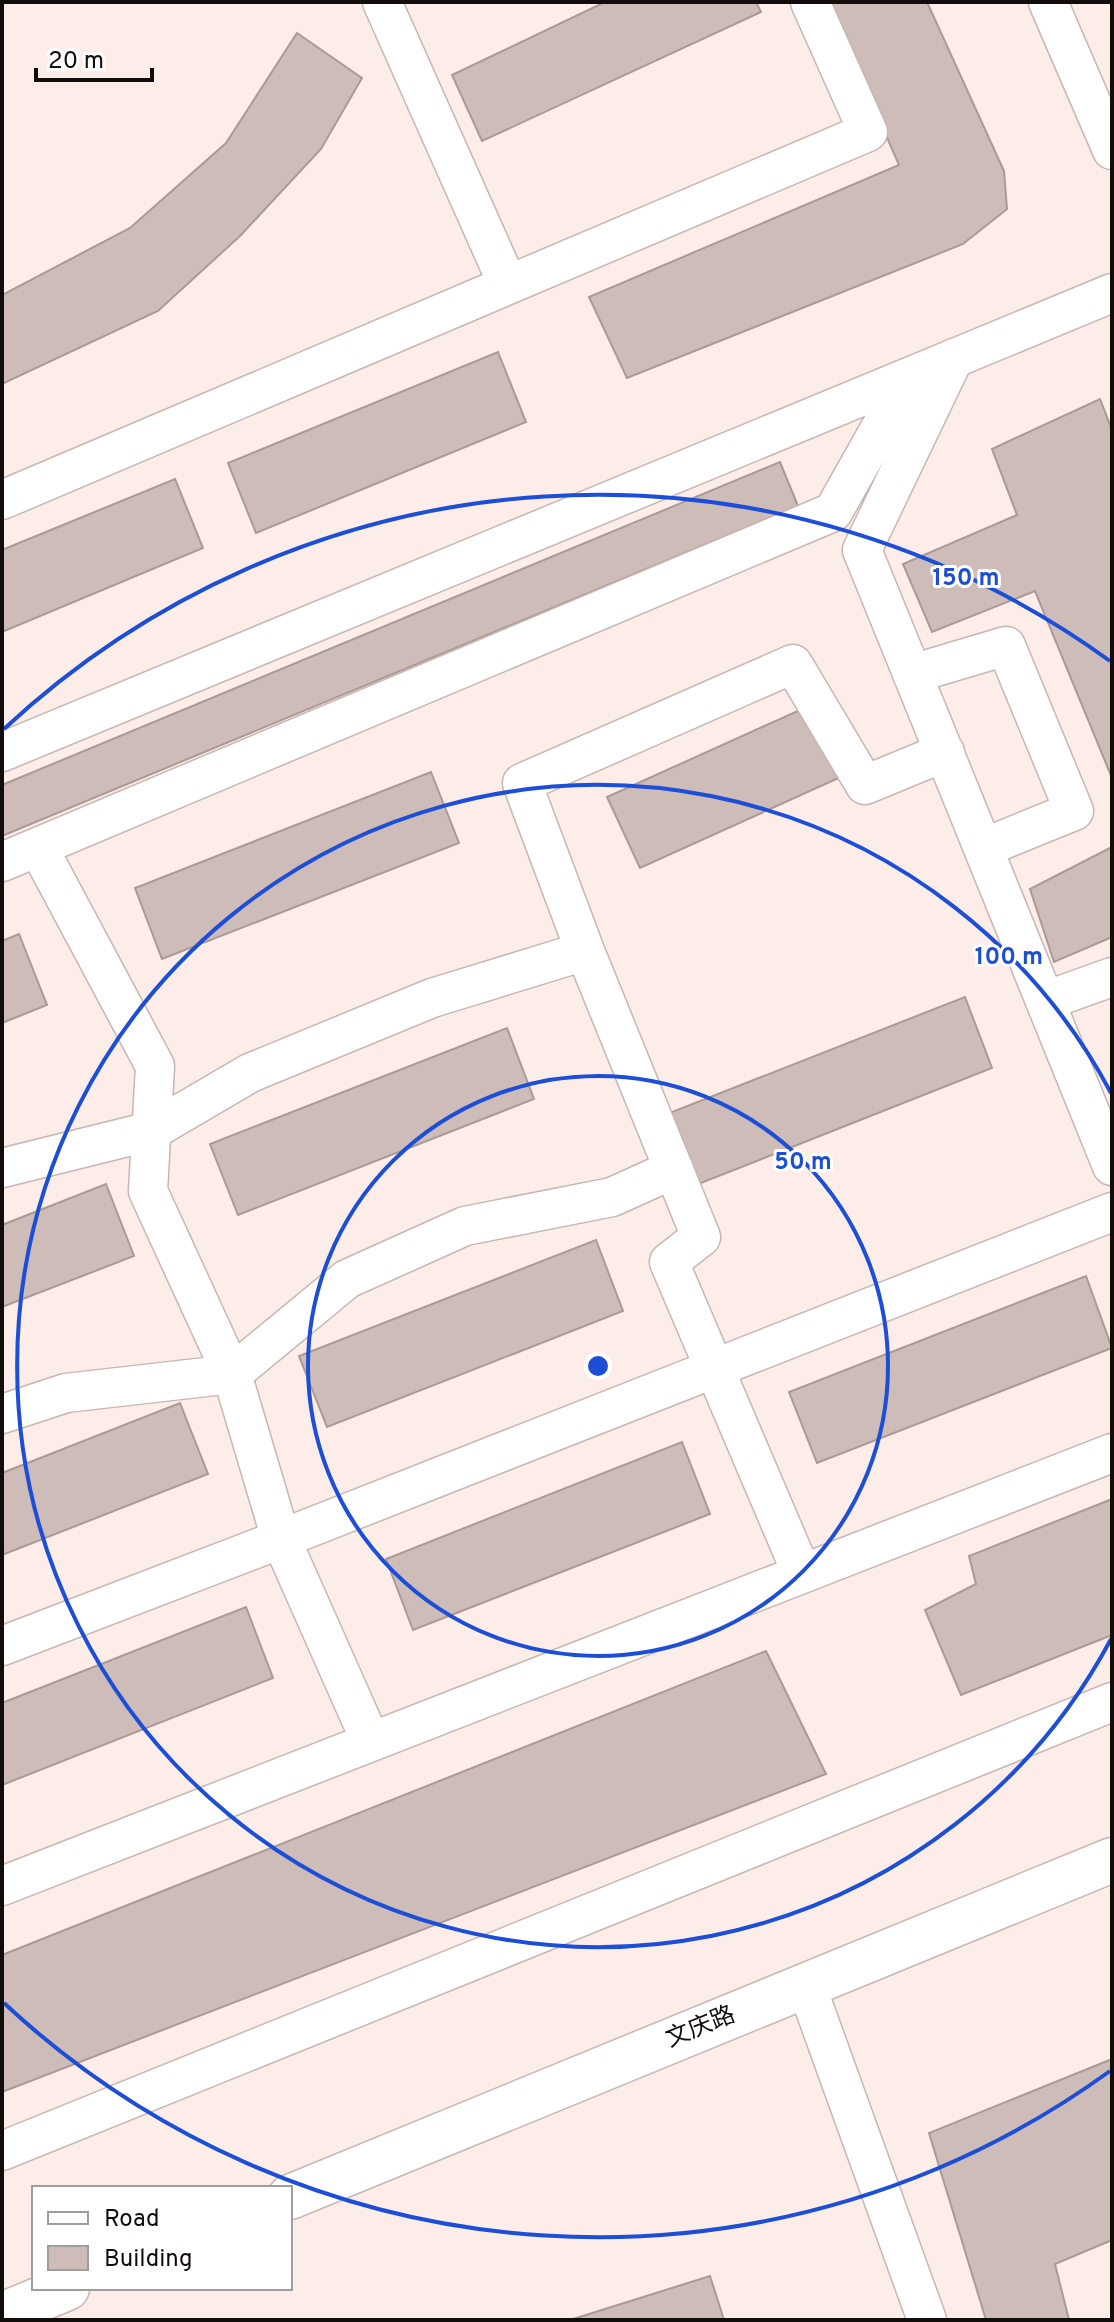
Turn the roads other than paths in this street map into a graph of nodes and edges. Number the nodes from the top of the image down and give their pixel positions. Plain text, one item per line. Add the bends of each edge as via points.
1 (382, 2) edge
2 (810, 2) edge
3 (1048, 2) edge
4 (1112, 150) edge
5 (508, 285) junction
6 (1112, 293) edge
7 (954, 358) junction
8 (909, 377) junction
9 (2, 500) edge
10 (912, 674) junction
11 (2, 752) edge
12 (945, 752) junction
13 (38, 847) junction
14 (983, 848) junction
15 (2, 862) edge
16 (585, 951) junction
17 (1112, 977) edge
18 (1045, 1001) junction
19 (151, 1131) junction
20 (1112, 1166) edge
21 (2, 1168) edge
22 (674, 1169) junction
23 (1112, 1212) edge
24 (715, 1369) junction
25 (232, 1374) junction
26 (2, 1414) edge
27 (1112, 1453) edge
28 (281, 1539) junction
29 (802, 1574) junction
30 (2, 1646) edge
31 (1112, 1702) edge
32 (371, 1742) junction
33 (1112, 1860) edge
34 (2, 1886) edge
35 (806, 1985) junction
36 (2, 2151) edge
37 (292, 2196) edge
38 (62, 2290) edge
39 (2, 2315) edge
40 (927, 2320) edge

1 - 5 street
2 - 5 street via 868,132
3 - 4 street
5 - 9 street
6 - 7 street
7 - 8 street
7 - 10 street via 862,550
8 - 11 street
8 - 13 street via 833,512
10 - 12 street
10 - 14 street via 1006,646 1074,811
12 - 14 street
12 - 16 street via 865,785 793,664 522,783
13 - 15 street
13 - 19 street via 155,1066
14 - 18 street
16 - 19 street via 432,998 250,1073
16 - 22 street
17 - 18 street
18 - 20 street
19 - 21 street
19 - 25 street via 148,1191
22 - 24 street via 701,1237 669,1262
22 - 25 street via 612,1197 465,1226 347,1279
23 - 24 street
24 - 28 street
24 - 29 street
25 - 26 street via 66,1393
25 - 28 street
27 - 29 street
28 - 30 street
28 - 32 street
29 - 32 street
31 - 36 street
32 - 34 street
33 - 35 street, 文庆路
35 - 37 street, 文庆路
35 - 40 street
38 - 39 street

